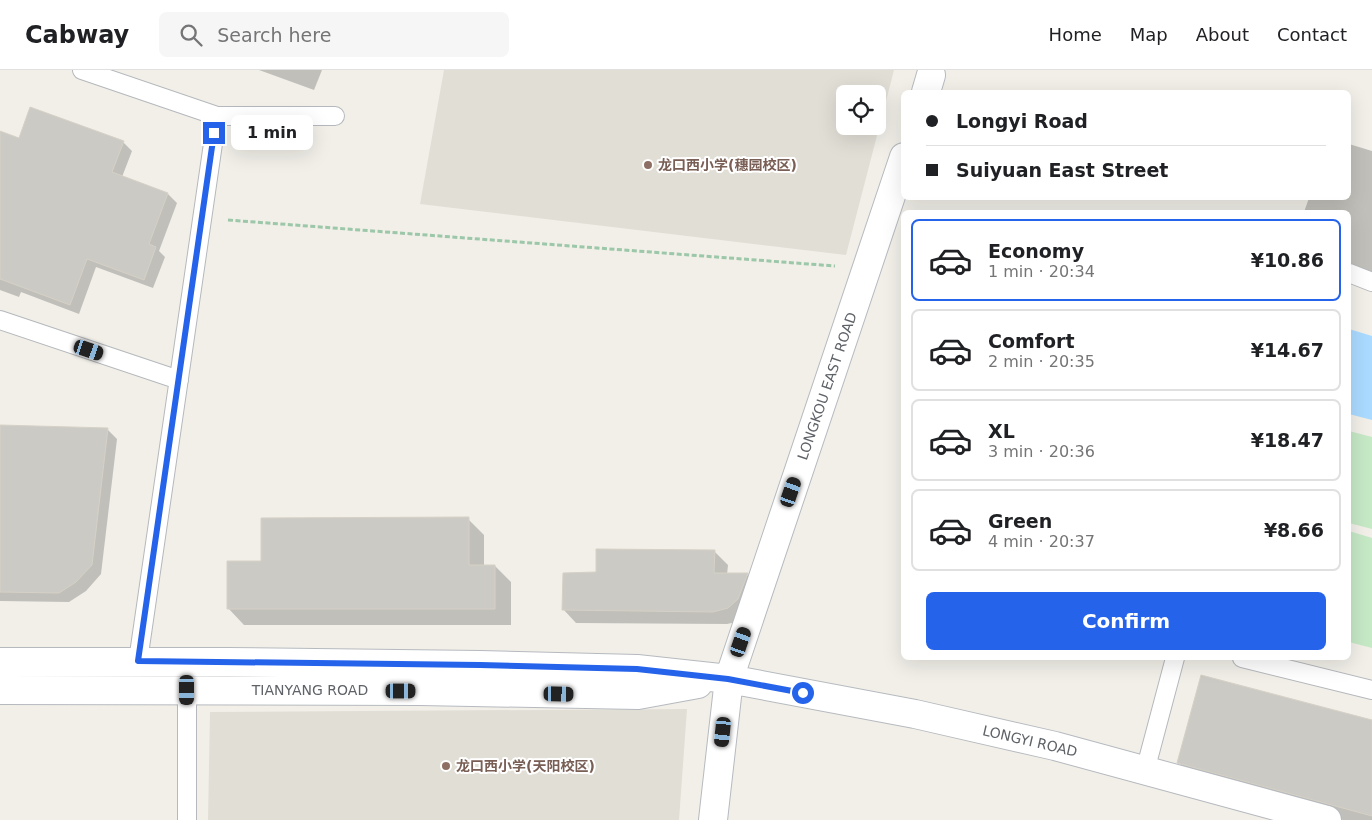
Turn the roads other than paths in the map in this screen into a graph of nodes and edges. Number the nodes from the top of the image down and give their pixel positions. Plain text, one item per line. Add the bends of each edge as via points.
1 (82, 70) edge
2 (217, 116) junction
3 (335, 116) dead end
4 (901, 166) edge
5 (1351, 274) edge
6 (1372, 282) edge
7 (0, 320) edge
8 (179, 380) junction
9 (1174, 660) edge
10 (1250, 660) edge
11 (138, 661) junction
12 (0, 662) edge
13 (728, 679) junction
14 (0, 690) edge
15 (187, 690) junction
16 (1372, 690) edge
17 (1145, 771) junction
18 (187, 820) edge
19 (713, 820) edge
20 (1327, 820) edge

1 - 2 lane
2 - 3 lane
2 - 8 lane
4 - 13 street, LONGKOU EAST ROAD
5 - 6 lane
7 - 8 lane
8 - 11 lane
9 - 17 lane
10 - 16 lane
11 - 12 street, TIANYANG ROAD
11 - 13 street, TIANYANG ROAD via 637,669
13 - 15 street, TIANYANG ROAD via 638,695
13 - 17 street, LONGYI ROAD via 915,714 1055,746
13 - 19 street, LONGKOU EAST ROAD
14 - 15 street, TIANYANG ROAD
15 - 18 lane
17 - 20 street, LONGYI ROAD

